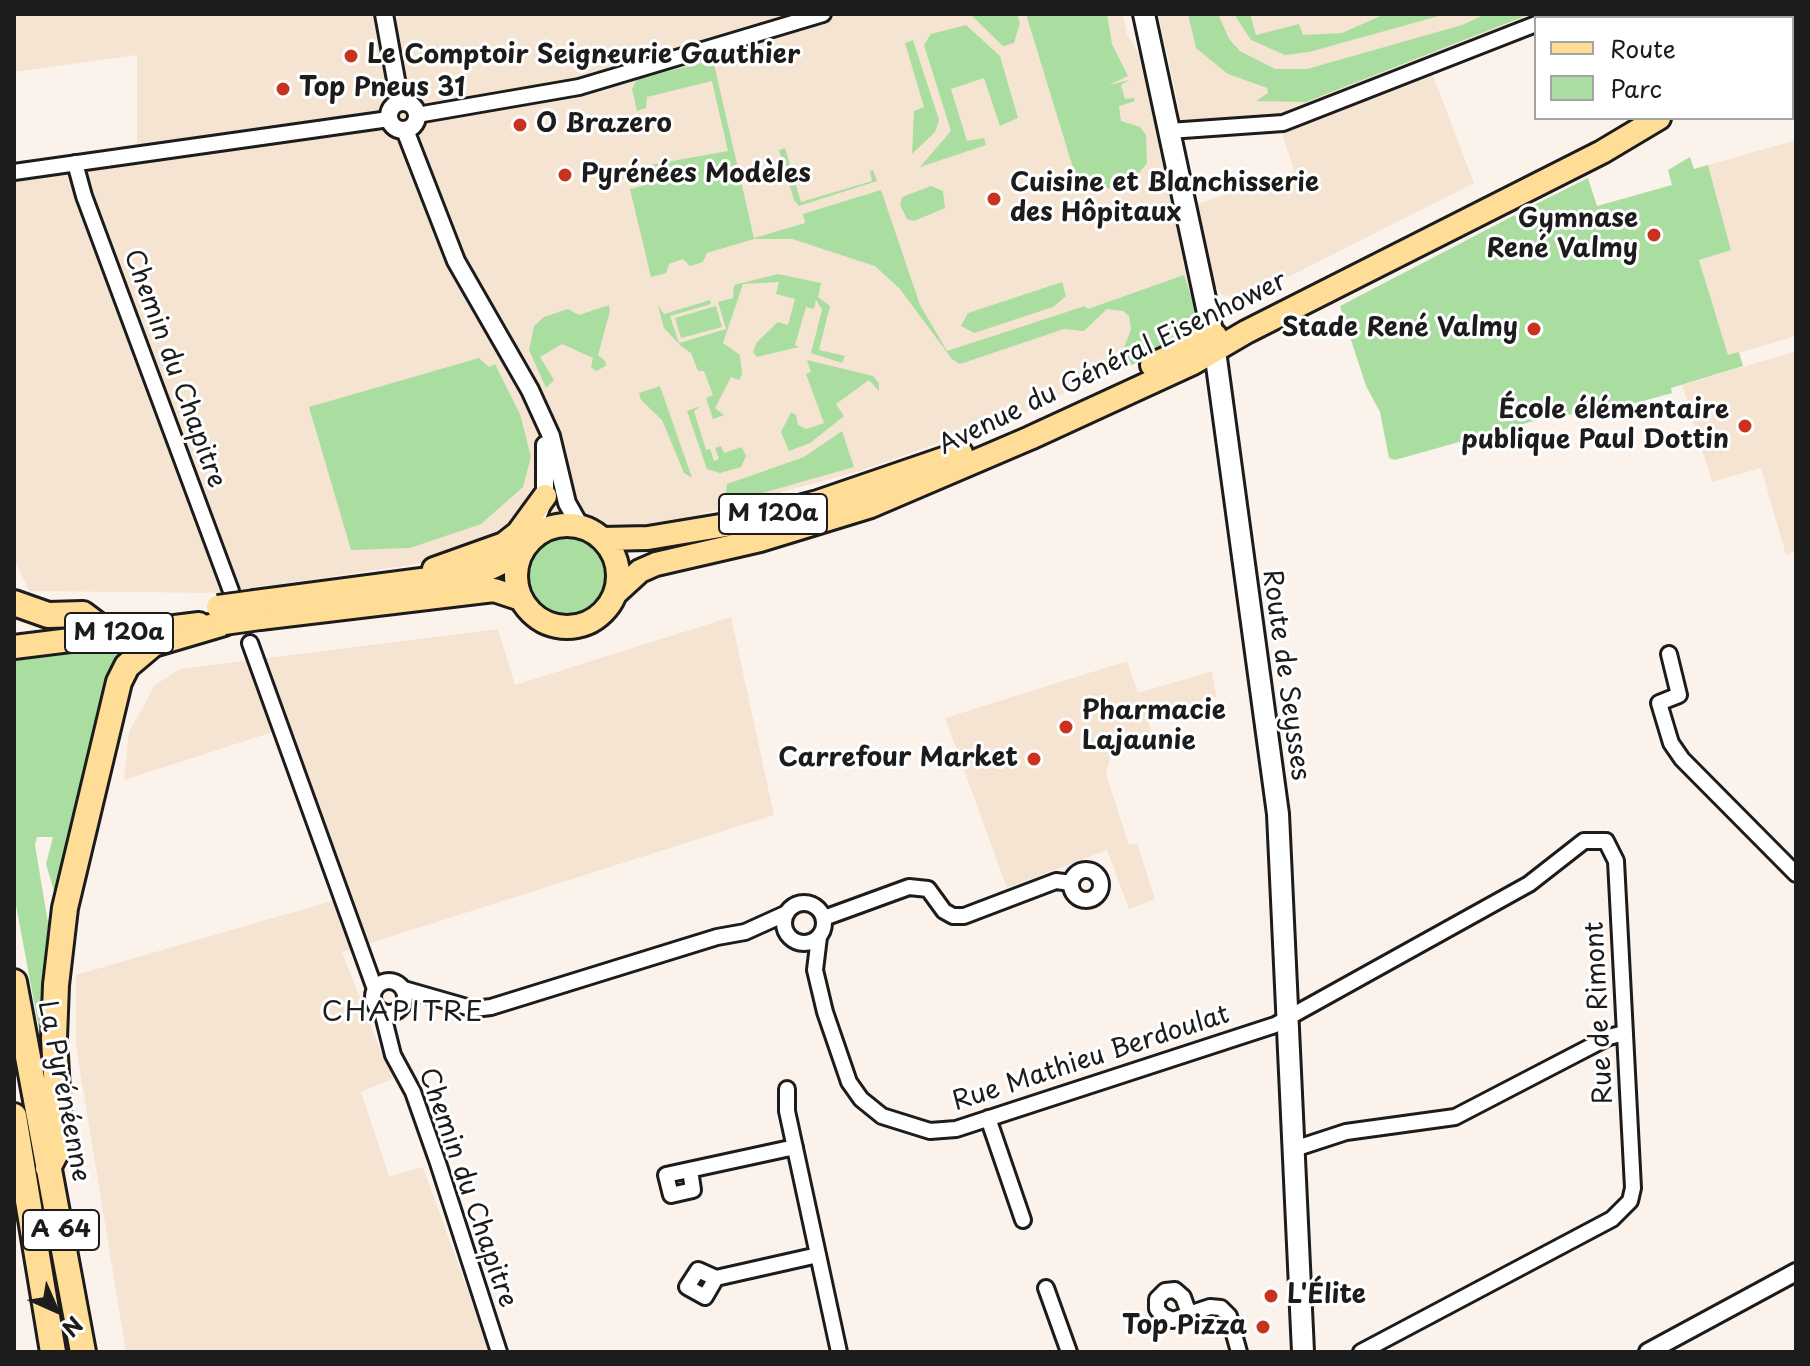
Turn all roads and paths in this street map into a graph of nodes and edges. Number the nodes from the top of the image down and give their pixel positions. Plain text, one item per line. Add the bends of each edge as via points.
1 (384, 14) edge
2 (823, 14) edge
3 (1144, 14) edge
4 (1534, 25) edge
5 (400, 102) junction
6 (417, 115) junction
7 (389, 119) junction
8 (1636, 120) edge
9 (1656, 120) edge
10 (405, 130) junction
11 (1169, 131) junction
12 (75, 163) junction
13 (14, 172) edge
14 (1214, 343) junction
15 (541, 415) junction
16 (545, 496) junction
17 (580, 526) junction
18 (603, 539) junction
19 (525, 547) junction
20 (376, 586) junction
21 (616, 593) junction
22 (521, 599) junction
23 (14, 603) edge
24 (224, 607) junction
25 (258, 610) junction
26 (95, 623) junction
27 (14, 632) edge
28 (250, 643) dead end
29 (14, 647) edge
30 (1669, 654) dead end
31 (1796, 874) edge
32 (1071, 883) dead end
33 (787, 913) junction
34 (824, 918) junction
35 (745, 932) junction
36 (819, 937) junction
37 (792, 938) junction
38 (815, 970) junction
39 (14, 982) edge
40 (381, 984) junction
41 (1287, 994) junction
42 (1324, 996) junction
43 (396, 1004) junction
44 (1288, 1019) junction
45 (1624, 1033) junction
46 (787, 1089) dead end
47 (14, 1116) edge
48 (988, 1118) junction
49 (795, 1147) junction
50 (1294, 1149) junction
51 (48, 1168) junction
52 (690, 1170) dead end
53 (14, 1182) edge
54 (1023, 1220) dead end
55 (30, 1226) junction
56 (818, 1255) junction
57 (1796, 1272) edge
58 (716, 1278) dead end
59 (1046, 1288) dead end
60 (1189, 1314) dead end
61 (53, 1352) edge
62 (83, 1352) edge
63 (499, 1352) edge
64 (839, 1352) edge
65 (1069, 1352) edge
66 (1239, 1352) edge
67 (1303, 1352) edge
68 (1361, 1352) edge
69 (1648, 1352) edge

1 - 5 street
2 - 6 street via 579,87
3 - 11 main road, Route de Seysses
4 - 11 street via 1283,123
5 - 6 street
5 - 7 street
6 - 10 street
7 - 10 street via 393,127
7 - 12 street
8 - 14 main road, Avenue du Général Eisenhower
9 - 14 main road, Avenue du Général Eisenhower via 1602,152
10 - 15 street via 456,261
11 - 14 main road, Route de Seysses
12 - 13 street
12 - 24 street, Chemin du Chapitre
14 - 18 main road, Avenue du Général Eisenhower / M 120a via 938,463 818,502 738,523 648,538
14 - 21 main road, Avenue du Général Eisenhower / M 120a via 938,479 806,527 656,564
14 - 41 main road, Route de Seysses via 1278,814
15 - 16 street
15 - 17 street via 567,503
16 - 19 street
16 - 20 main road via 504,544
17 - 18 main road
17 - 19 main road via 558,525
18 - 21 main road via 617,564
19 - 20 main road, M 120a via 482,572
19 - 22 main road via 516,576
20 - 25 main road, M 120a
21 - 22 main road via 596,619 565,628 535,616
22 - 25 main road, M 120a via 494,590
23 - 26 highway via 48,615 83,614
24 - 25 main road, M 120a, bridge
24 - 26 main road, M 120a
24 - 29 main road, M 120a via 193,624
24 - 51 highway via 153,644 127,666 119,682 65,908 54,1038 60,1145
26 - 27 main road, M 120a
28 - 40 street via 361,953
30 - 31 street via 1679,695 1659,703 1671,743
32 - 34 street via 1056,881 964,916 944,911 928,889 909,887
33 - 34 street via 807,903
33 - 35 street
33 - 37 street
34 - 36 street
35 - 37 street
35 - 43 street via 491,1007 474,1009 423,995
36 - 37 street via 813,942
36 - 38 street, Rue Mathieu Berdoulat
37 - 38 street, Rue Mathieu Berdoulat
38 - 48 street, Rue Mathieu Berdoulat via 841,1066 861,1099 882,1116 930,1131
39 - 51 highway, La Pyrénéenne / A 64
40 - 43 street via 397,982
40 - 43 street via 374,1004
41 - 42 street
41 - 44 main road, Route de Seysses
42 - 44 street, Rue de Rimont
42 - 45 street, Rue de Rimont via 1529,884 1569,851 1596,839 1606,841 1616,861
43 - 63 street, Chemin du Chapitre via 389,1040 438,1163
44 - 48 street, Rue Mathieu Berdoulat
44 - 50 main road, Route de Seysses
45 - 50 street via 1455,1117 1355,1130
45 - 68 street, Rue de Rimont via 1633,1188 1623,1210
46 - 49 street
47 - 55 highway, La Pyrénéenne / A 64
48 - 54 street
49 - 52 street
49 - 56 street
50 - 67 main road, Route de Seysses
51 - 62 highway, La Pyrénéenne / A 64
53 - 55 highway
55 - 61 highway, La Pyrénéenne / A 64
56 - 58 street
56 - 64 street
57 - 69 street
59 - 65 street
60 - 66 street via 1221,1308 1229,1316

